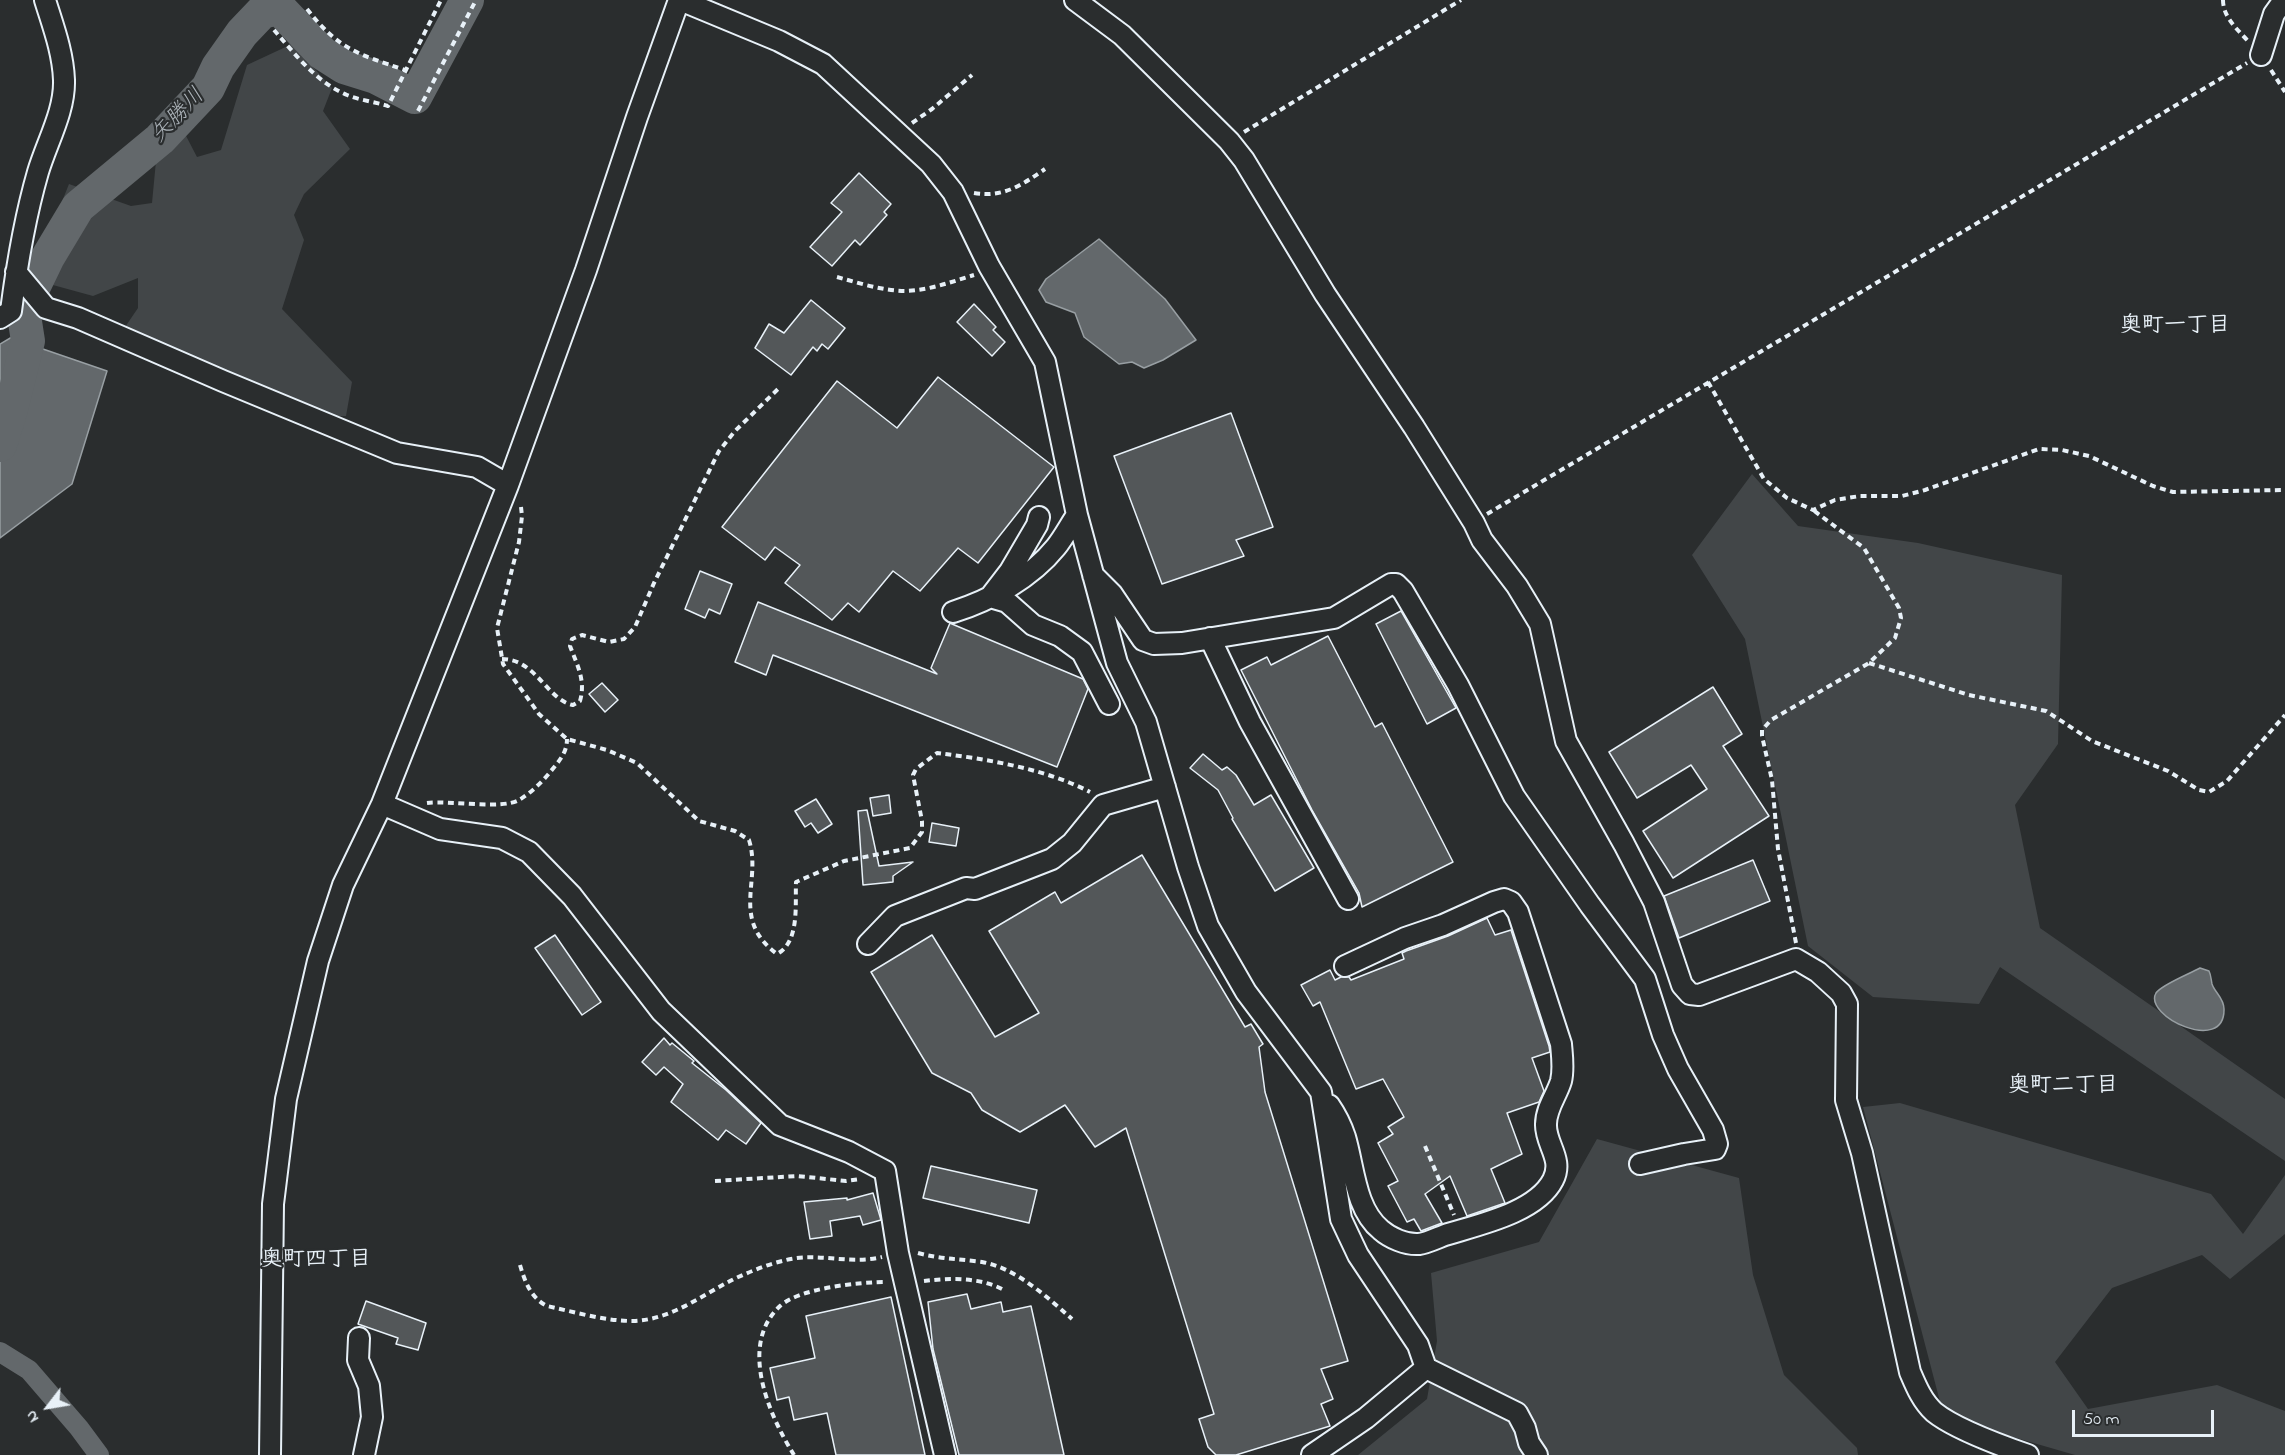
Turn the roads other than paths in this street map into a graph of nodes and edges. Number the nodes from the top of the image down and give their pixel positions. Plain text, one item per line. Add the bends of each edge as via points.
1 (45, 0) edge
2 (680, 0) edge
3 (1075, 0) edge
4 (2284, 0) edge
5 (2261, 55) road end
6 (16, 272) junction
7 (0, 318) edge
8 (508, 485) junction
9 (1077, 515) junction
10 (1039, 517) dead end
11 (1091, 573) junction
12 (990, 597) junction
13 (953, 612) dead end
14 (1210, 638) junction
15 (1109, 704) dead end
16 (1165, 787) junction
17 (382, 804) junction
18 (1348, 898) dead end
19 (868, 944) dead end
20 (1345, 966) dead end
21 (1321, 1092) junction
22 (1640, 1164) dead end
23 (359, 1338) dead end
24 (1426, 1368) junction
25 (270, 1455) edge
26 (364, 1455) edge
27 (945, 1455) edge
28 (1312, 1455) edge
29 (1537, 1455) edge
30 (2028, 1455) edge

1 - 6 street via 60,49 64,81 58,116 28,210
2 - 8 street
2 - 9 street via 779,41 823,64 931,164 952,191 989,266 1045,362
3 - 30 street via 1122,35 1244,160 1482,540 1517,586 1540,624 1566,741 1654,902 1682,985 1690,994 1699,995 1796,959 1841,993 1847,1004 1846,1100 1862,1153 1910,1372 1920,1396 1934,1412
4 - 5 street via 2274,14
6 - 7 street via 11,310
6 - 8 street via 46,308 397,453 477,467
8 - 17 street
9 - 11 street
9 - 12 street via 1056,547 1029,573
10 - 12 street via 1010,571
11 - 14 street via 1112,594 1143,640 1155,644
11 - 16 street via 1117,663 1146,722
12 - 13 street
12 - 15 street via 1007,602 1033,625 1060,636 1082,652
14 - 18 street via 1250,722
14 - 22 street via 1334,618 1390,584 1403,591 1514,795 1645,979 1678,1069 1713,1130 1715,1149
16 - 19 street via 1103,805 1072,843 1052,859 895,916
16 - 21 street via 1208,926 1246,992
17 - 25 street via 343,885 318,961 286,1099 273,1204
17 - 27 street via 440,829 502,838 529,852 572,896 662,1011 780,1125 885,1171 897,1250
20 - 21 street via 1494,902 1511,902 1518,912 1561,1044 1561,1080 1545,1120 1557,1166 1553,1180 1542,1194 1519,1209 1479,1226 1419,1244 1398,1241 1380,1229 1366,1211 1339,1120
21 - 24 street via 1341,1219 1358,1255 1418,1345
23 - 26 street via 358,1360 369,1386 372,1417
24 - 28 street
24 - 29 street via 1517,1413

